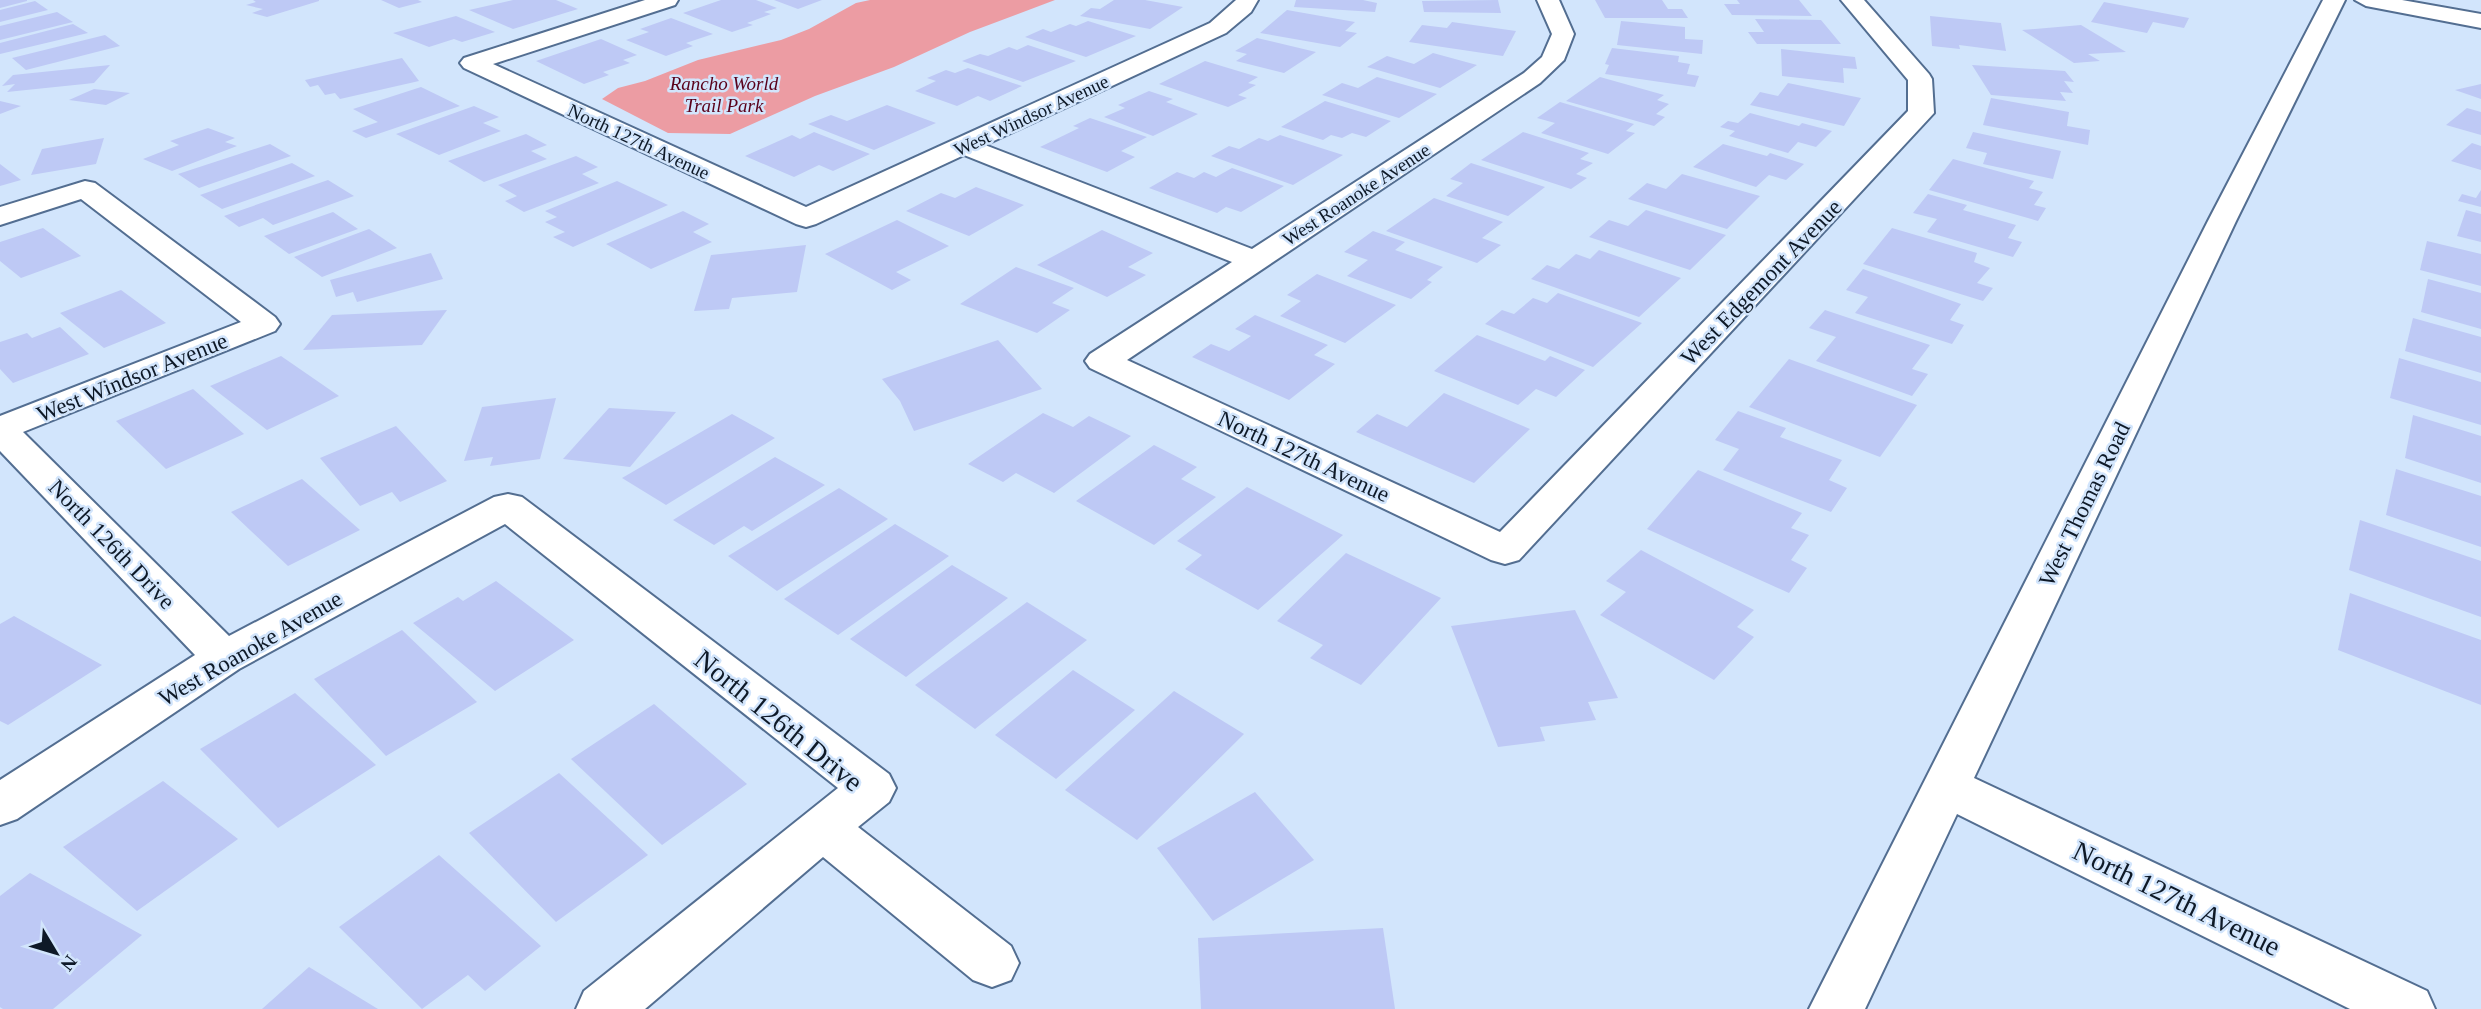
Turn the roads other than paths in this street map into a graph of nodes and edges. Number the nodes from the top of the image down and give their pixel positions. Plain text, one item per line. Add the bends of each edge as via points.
1 (667, 0) edge
2 (1247, 0) edge
3 (1548, 0) edge
4 (1852, 0) edge
5 (2334, 0) edge
6 (2366, 0) edge
7 (2481, 21) edge
8 (964, 146) junction
9 (0, 216) edge
10 (806, 218) joint
11 (1254, 260) junction
12 (1102, 361) joint
13 (0, 430) edge
14 (508, 506) joint
15 (1505, 551) joint
16 (224, 658) junction
17 (1946, 787) junction
18 (0, 805) edge
19 (823, 828) junction
20 (992, 963) dead end
21 (604, 1009) edge
22 (1837, 1009) edge
23 (2407, 1009) edge

1 - 10 street, North 127th Avenue via 472,63
2 - 8 street, West Windsor Avenue via 1218,28
3 - 11 street, West Roanoke Avenue via 1563,34 1552,60 1532,78
4 - 15 street, West Edgemont Avenue via 1920,79 1921,113
5 - 17 street, West Thomas Road
6 - 7 street
8 - 10 street, West Windsor Avenue
8 - 11 street
9 - 13 street, West Windsor Avenue via 85,189 264,324
11 - 12 street, West Roanoke Avenue
12 - 15 street, North 127th Avenue
13 - 16 street, North 126th Drive
14 - 16 street, West Roanoke Avenue
14 - 19 street, North 126th Drive via 872,788
16 - 18 street, West Roanoke Avenue
17 - 22 street, West Thomas Road
17 - 23 street, North 127th Avenue
19 - 20 street
19 - 21 street

